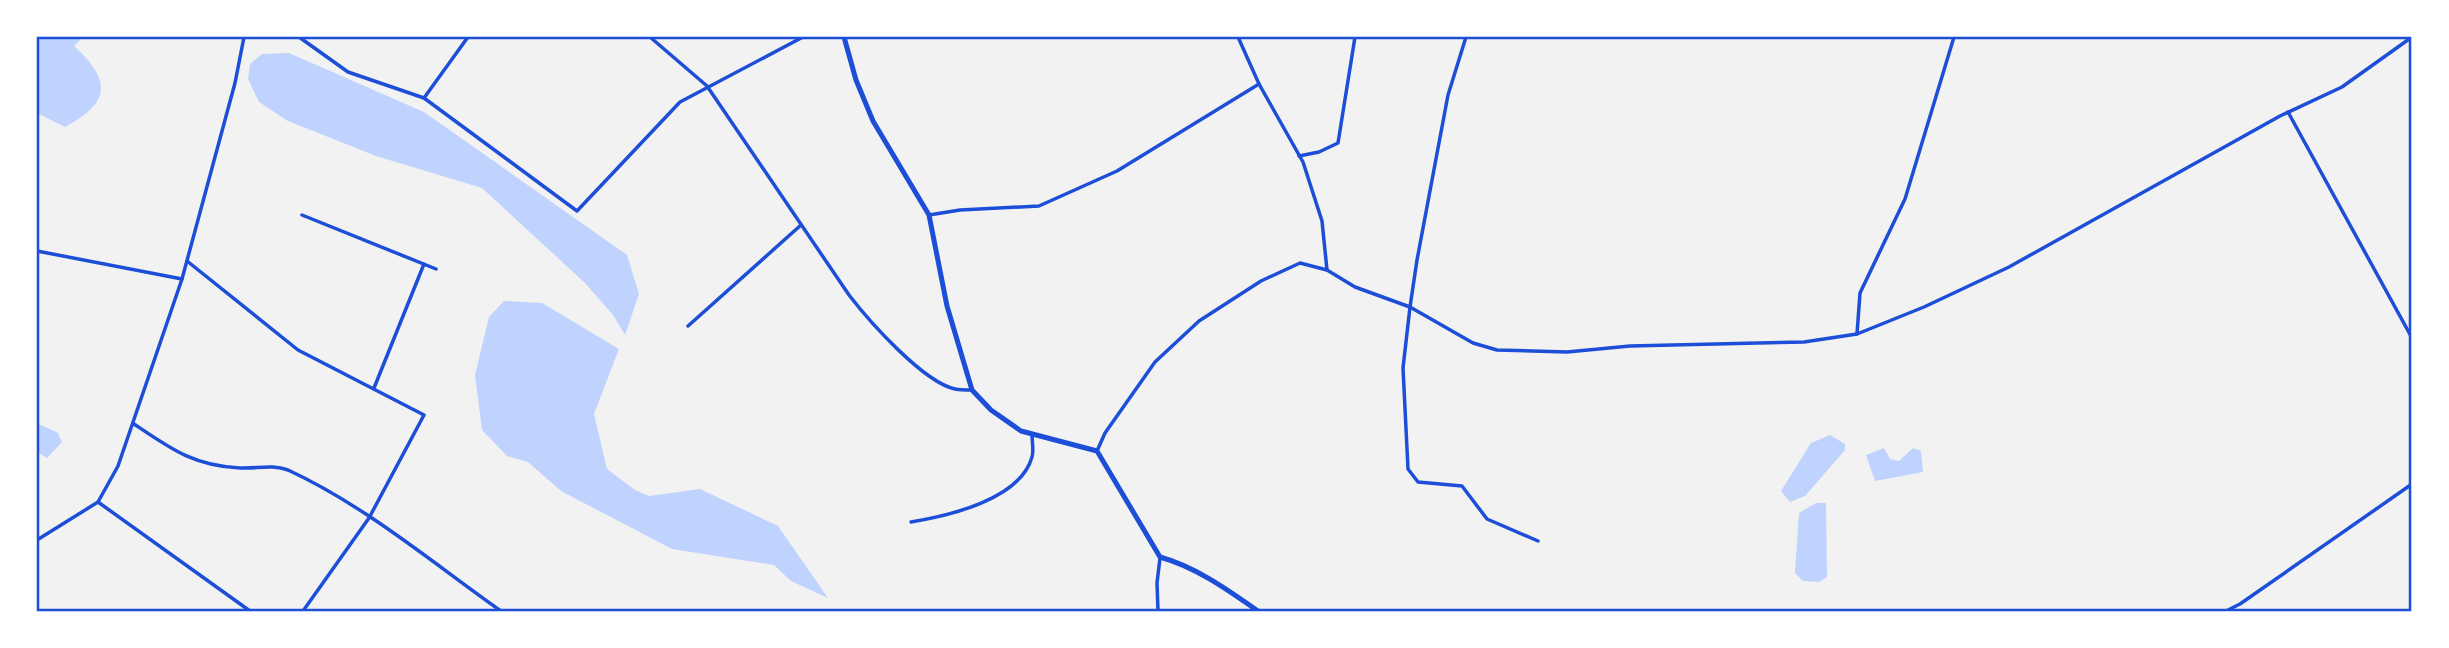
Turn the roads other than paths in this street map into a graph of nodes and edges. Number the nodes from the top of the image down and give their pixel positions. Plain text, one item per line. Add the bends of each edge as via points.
1 (244, 37) edge
2 (299, 37) edge
3 (468, 37) edge
4 (650, 37) edge
5 (803, 37) edge
6 (844, 37) edge
7 (1238, 37) edge
8 (1355, 37) edge
9 (1466, 37) edge
10 (1954, 37) edge
11 (2412, 37) edge
12 (1259, 84) junction
13 (707, 86) junction
14 (424, 98) junction
15 (2288, 112) junction
16 (1299, 156) junction
17 (302, 215) dead end
18 (929, 215) junction
19 (801, 225) junction
20 (37, 251) edge
21 (187, 261) junction
22 (424, 264) junction
23 (436, 270) dead end
24 (1327, 270) junction
25 (182, 279) junction
26 (1410, 307) junction
27 (688, 326) dead end
28 (1857, 334) junction
29 (2412, 338) edge
30 (374, 388) junction
31 (972, 390) junction
32 (134, 424) junction
33 (1032, 435) junction
34 (1097, 451) junction
35 (2412, 484) edge
36 (99, 502) junction
37 (369, 517) junction
38 (911, 522) dead end
39 (37, 540) edge
40 (1538, 541) dead end
41 (1160, 557) junction
42 (250, 611) edge
43 (303, 611) edge
44 (501, 611) edge
45 (1158, 611) edge
46 (1258, 611) edge
47 (2226, 611) edge

1 - 21 street
2 - 14 street via 348,72
3 - 14 street
4 - 13 street
5 - 13 street
6 - 18 street via 873,121
7 - 12 street
8 - 16 street via 1338,143
9 - 26 street via 1448,95
10 - 28 street via 1905,199 1860,293
11 - 15 street via 2342,87
12 - 16 street
12 - 18 street via 1117,171 1039,206
13 - 14 street via 680,102 577,211
13 - 19 street
15 - 28 street via 2009,267
15 - 29 street
16 - 24 street via 1322,221
17 - 22 street
18 - 31 street via 947,306
19 - 27 street
19 - 31 street via 849,295 885,337 928,374 953,389
20 - 25 street
21 - 25 street
21 - 30 street via 298,350
22 - 23 street
22 - 30 street
24 - 26 street via 1354,287
24 - 34 street via 1300,263 1261,281 1199,321 1155,362
25 - 32 street
26 - 28 street via 1473,343 1497,350 1567,352 1804,342
26 - 40 street via 1403,368 1408,470 1418,482 1462,486 1487,519
30 - 37 street via 424,415
31 - 33 street via 1005,421
32 - 36 street
32 - 37 street via 193,460 285,469
33 - 34 street
33 - 38 street via 1032,457 1020,478 997,495 967,510
34 - 41 street
35 - 47 street
36 - 39 street
36 - 42 street
37 - 43 street
37 - 44 street
41 - 45 street
41 - 46 street via 1179,562

